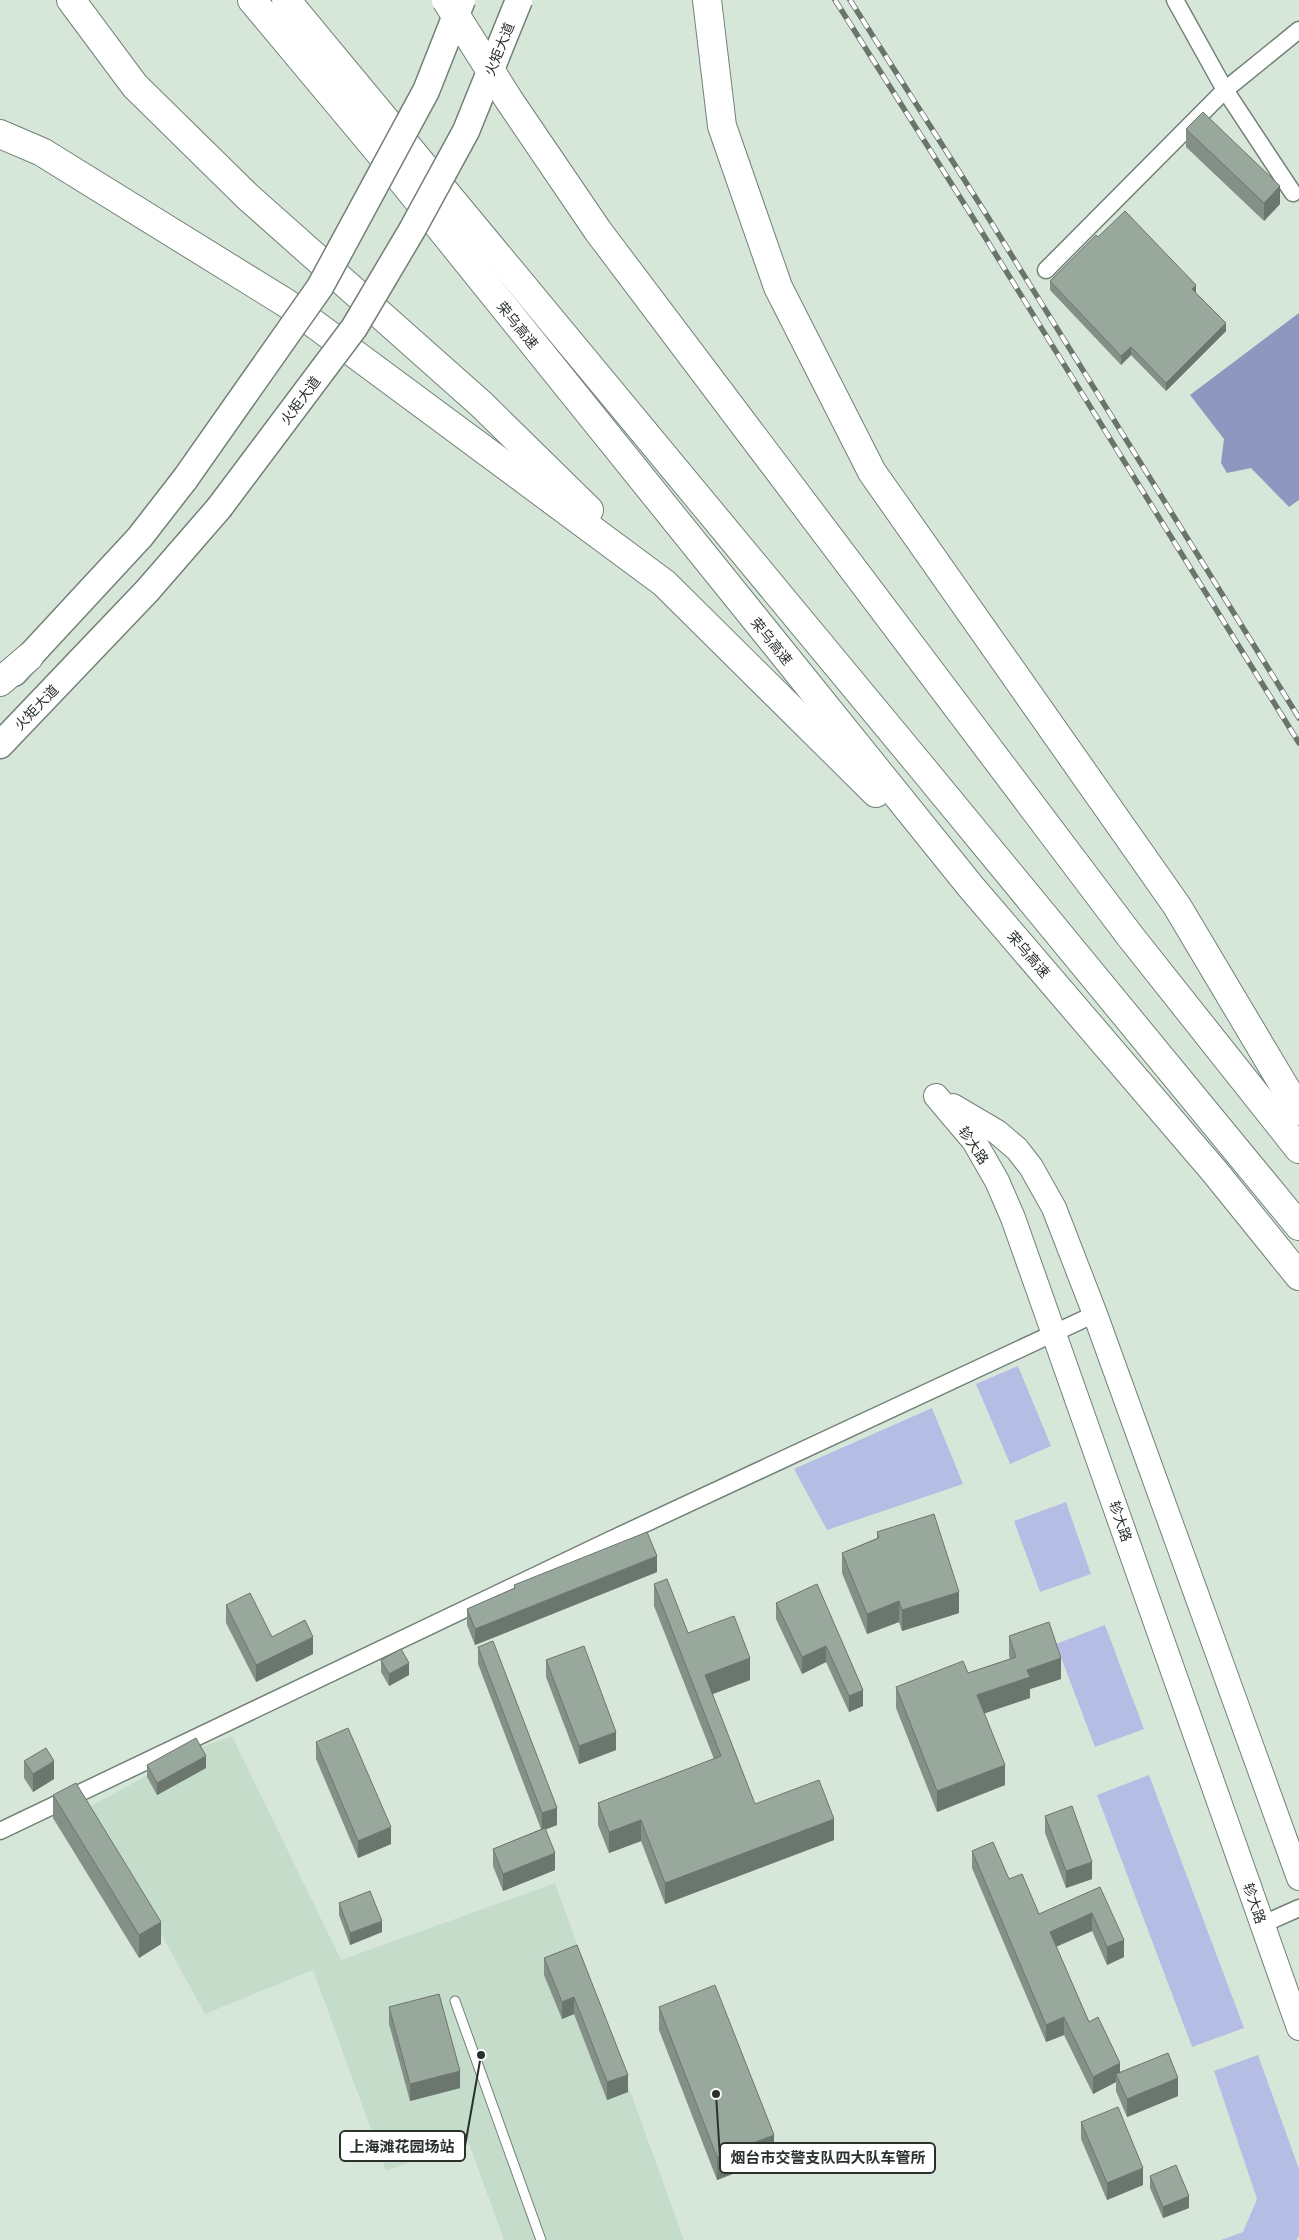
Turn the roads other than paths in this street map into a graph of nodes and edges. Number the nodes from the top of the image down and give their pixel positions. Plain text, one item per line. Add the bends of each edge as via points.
1 (71, 0) edge
2 (252, 0) edge
3 (286, 0) edge
4 (446, 0) edge
5 (462, 0) edge
6 (519, 0) edge
7 (707, 0) edge
8 (1175, 0) edge
9 (1299, 30) edge
10 (1225, 90) junction
11 (0, 134) edge
12 (1293, 193) dead end
13 (1046, 270) dead end
14 (664, 583) junction
15 (29, 657) junction
16 (0, 682) edge
17 (0, 688) edge
18 (0, 745) edge
19 (971, 887) junction
20 (1299, 1111) edge
21 (1299, 1149) edge
22 (1299, 1226) edge
23 (1299, 1276) edge
24 (1095, 1314) junction
25 (1054, 1332) junction
26 (0, 1831) edge
27 (1299, 1878) edge
28 (1299, 1908) edge
29 (1263, 1924) junction
30 (455, 2001) dead end
31 (1299, 2028) edge
32 (541, 2240) edge

1 - 14 highway via 136,86 234,183 481,404
2 - 19 highway, 荣乌高速
3 - 22 highway, 荣乌高速
4 - 21 highway, bridge via 598,231 1130,936
5 - 15 main road, bridge via 426,91 320,287 185,479 140,537
6 - 18 main road, 火矩大道, bridge via 466,131 354,328 219,508 147,591
7 - 20 highway via 722,126 778,287 872,472 1177,906
8 - 10 street
9 - 10 street
10 - 12 street
10 - 13 street
11 - 14 highway via 42,152 286,303
14 - 19 highway
15 - 16 highway
15 - 17 main road
19 - 23 highway, 荣乌高速 via 1215,1172
24 - 25 street
24 - 25 main road, 轸大路 via 1054,1208 1031,1167 1017,1149 997,1132 936,1096 974,1141 997,1181
24 - 27 main road, 轸大路
25 - 26 street
25 - 29 main road, 轸大路
28 - 29 street
29 - 31 main road, 轸大路
30 - 32 lane

